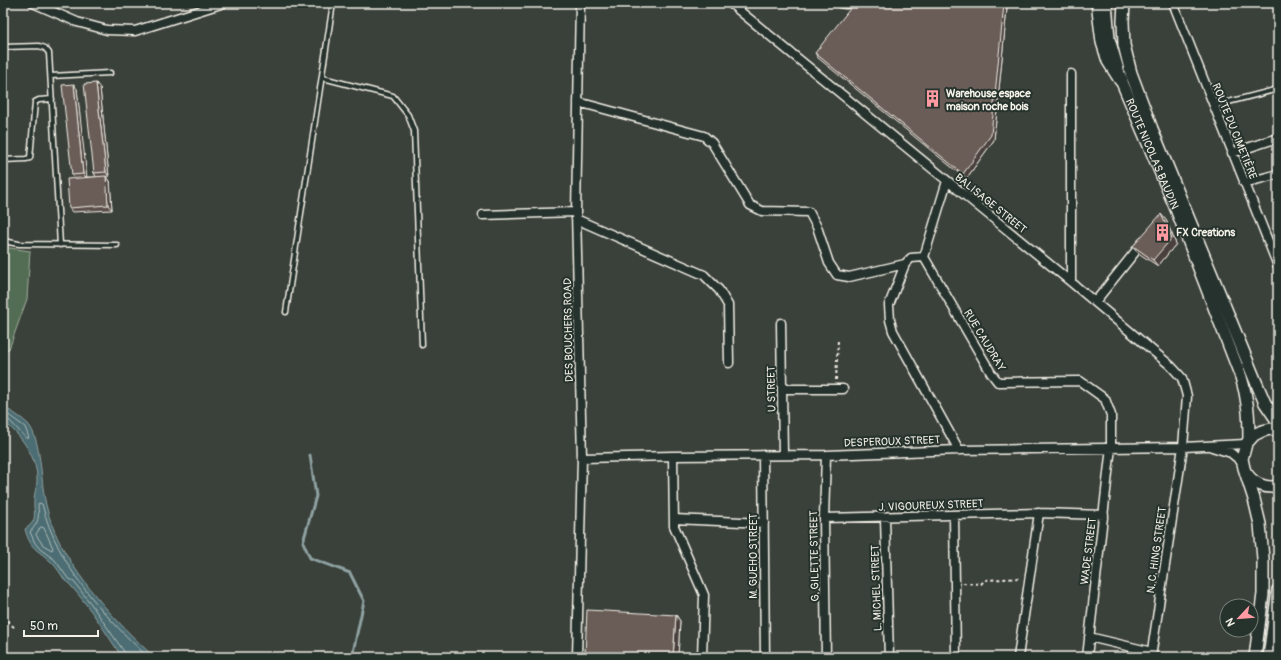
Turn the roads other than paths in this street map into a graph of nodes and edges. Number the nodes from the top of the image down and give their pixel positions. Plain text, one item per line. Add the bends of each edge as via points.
1 (33, 3) edge
2 (224, 3) edge
3 (334, 3) edge
4 (580, 3) edge
5 (730, 3) edge
6 (840, 3) edge
7 (848, 3) edge
8 (1098, 3) edge
9 (1106, 3) edge
10 (1124, 3) edge
11 (1172, 3) edge
12 (3, 47) edge
13 (110, 73) dead end
14 (1071, 74) dead end
15 (50, 76) junction
16 (323, 78) junction
17 (1121, 80) junction
18 (1278, 89) edge
19 (52, 99) junction
20 (578, 102) junction
21 (1213, 106) junction
22 (1278, 138) edge
23 (1232, 153) junction
24 (3, 160) edge
25 (1278, 174) edge
26 (947, 181) junction
27 (1244, 182) junction
28 (483, 215) dead end
29 (576, 216) junction
30 (1147, 236) edge
31 (3, 242) edge
32 (60, 244) junction
33 (117, 245) dead end
34 (924, 257) junction
35 (906, 264) junction
36 (1278, 266) edge
37 (1071, 282) junction
38 (1095, 302) junction
39 (286, 312) dead end
40 (781, 323) dead end
41 (422, 345) dead end
42 (729, 363) dead end
43 (782, 389) junction
44 (839, 389) road end
45 (1278, 422) edge
46 (1278, 431) edge
47 (1247, 441) junction
48 (1204, 445) junction
49 (1111, 447) junction
50 (1182, 447) junction
51 (958, 450) junction
52 (763, 455) junction
53 (783, 455) junction
54 (826, 455) junction
55 (673, 456) junction
56 (582, 458) junction
57 (1243, 465) junction
58 (1278, 486) edge
59 (1039, 513) junction
60 (1104, 515) junction
61 (954, 516) junction
62 (824, 518) junction
63 (885, 518) junction
64 (674, 519) junction
65 (764, 522) junction
66 (1278, 590) edge
67 (1089, 637) junction
68 (1152, 654) edge
69 (577, 657) edge
70 (702, 657) edge
71 (765, 657) edge
72 (826, 657) edge
73 (889, 657) edge
74 (956, 657) edge
75 (1017, 657) edge
76 (1086, 657) edge
77 (1255, 657) edge
78 (1269, 657) edge

1 - 2 street via 77,22 107,30 135,31
3 - 16 lane
4 - 20 street, DES BOUCHERS ROAD
5 - 26 street, BALISAGE STREET
6 - 7 street
8 - 17 highway via 1103,42 1109,61
9 - 17 main road, ROUTE NICOLAS BAUDIN via 1109,40
10 - 45 main road, ROUTE NICOLAS BAUDIN via 1124,45 1131,73 1265,404
11 - 21 street, ROUTE DU CIMETIÈRE
12 - 15 lane via 44,47 49,54
13 - 15 lane
14 - 37 street
15 - 19 lane
16 - 39 lane
16 - 41 lane via 393,96 408,115 414,131
17 - 47 main road, ROUTE NICOLAS BAUDIN via 1176,209 1241,378 1249,412
18 - 21 lane
19 - 24 lane via 35,102 30,158
19 - 32 lane
20 - 29 street, DES BOUCHERS ROAD
20 - 35 street via 704,136 712,143 750,205 762,211 809,212 829,263 837,275 849,277
21 - 23 street, ROUTE DU CIMETIÈRE
22 - 23 street
23 - 27 street, ROUTE DU CIMETIÈRE
25 - 27 street
26 - 34 street
26 - 37 street, BALISAGE STREET
27 - 36 street, ROUTE DU CIMETIÈRE
28 - 29 street
29 - 42 street via 704,275 719,290 728,305
29 - 56 street, DES BOUCHERS ROAD
30 - 38 street
31 - 32 lane
32 - 33 lane
34 - 35 street via 911,258
34 - 49 street, RUE CAUDRAY via 998,382 1080,381 1105,399 1111,415
35 - 51 street via 889,305 893,331
37 - 38 street, BALISAGE STREET
38 - 50 street, BALISAGE STREET via 1182,378 1187,396
40 - 43 street, U STREET
43 - 44 street
43 - 53 street, U STREET
46 - 47 main road via 1262,431
47 - 48 street, DESPEROUX STREET
47 - 57 main road, ROUTE NICOLAS BAUDIN via 1243,450
48 - 50 street, DESPEROUX STREET
48 - 57 street via 1231,453
49 - 50 street, DESPEROUX STREET
49 - 51 street, DESPEROUX STREET
49 - 60 street, WADE STREET
50 - 68 street, N. C. HING STREET
51 - 54 street, DESPEROUX STREET
52 - 53 street, DESPEROUX STREET
52 - 55 street, DESPEROUX STREET
52 - 65 street, M. GUEHO STREET
53 - 54 street, DESPEROUX STREET
54 - 62 street, G. GILETTE STREET
55 - 56 street, DESPEROUX STREET
55 - 64 street
56 - 69 street, DES BOUCHERS ROAD
57 - 58 main road via 1254,482 1263,486
57 - 77 main road via 1260,524 1263,559 1263,594
59 - 60 street, J. VIGOUREUX STREET
59 - 61 street, J. VIGOUREUX STREET
59 - 75 street
60 - 67 street, WADE STREET
61 - 63 street, J. VIGOUREUX STREET
61 - 74 street
62 - 63 street, J. VIGOUREUX STREET
62 - 72 street, G. GILETTE STREET
63 - 73 street, L. MICHEL STREET
64 - 65 street
64 - 70 street via 674,526 704,595
65 - 71 street, M. GUEHO STREET
66 - 78 main road
67 - 68 street
67 - 76 street, WADE STREET

